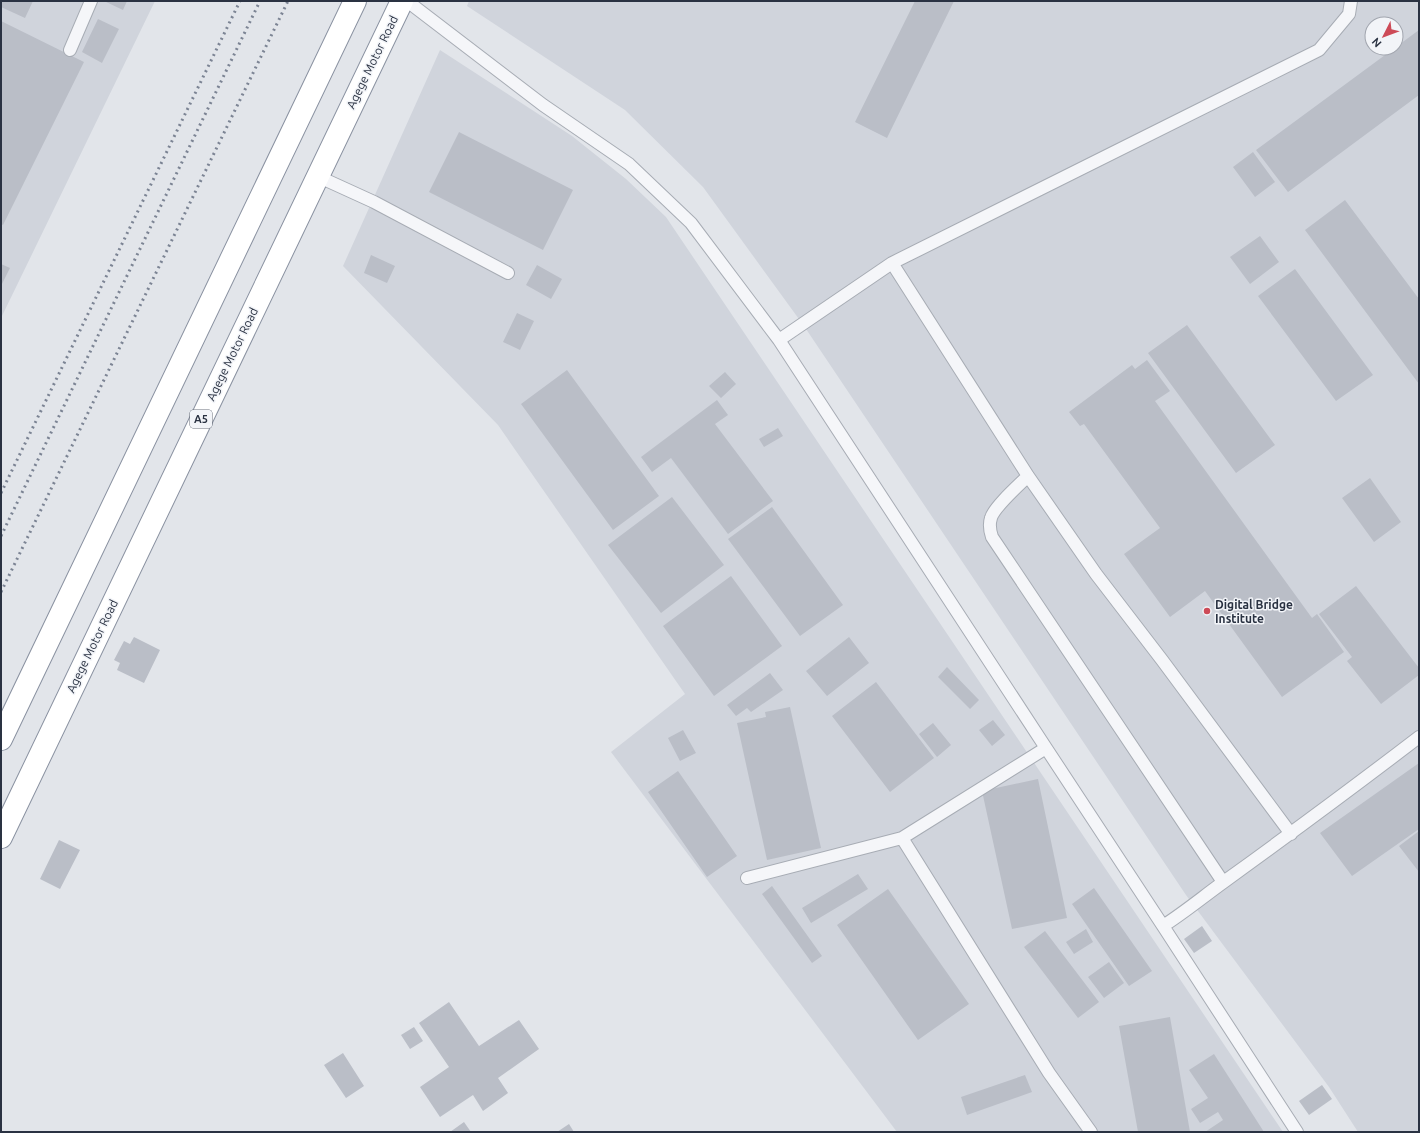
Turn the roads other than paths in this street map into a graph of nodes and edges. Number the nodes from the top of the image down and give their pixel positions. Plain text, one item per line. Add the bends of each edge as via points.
1 (91, 1) edge
2 (355, 1) edge
3 (402, 1) edge
4 (407, 1) edge
5 (1351, 1) edge
6 (70, 50) dead end
7 (317, 176) junction
8 (892, 263) junction
9 (508, 273) dead end
10 (779, 340) junction
11 (1028, 476) junction
12 (1419, 737) edge
13 (1, 739) edge
14 (1046, 748) junction
15 (1290, 834) junction
16 (1, 837) edge
17 (902, 838) junction
18 (747, 878) dead end
19 (1223, 882) junction
20 (1163, 926) junction
21 (1091, 1132) edge
22 (1296, 1132) edge

1 - 6 lane
2 - 13 highway
3 - 7 highway, Agege Motor Road / A5
4 - 10 lane via 542,105 629,164 691,223
5 - 8 lane via 1349,14 1319,50
7 - 9 lane via 374,202
7 - 16 highway, Agege Motor Road / A5
8 - 10 lane
8 - 11 lane
10 - 14 lane
11 - 15 lane via 1096,574
11 - 19 lane via 991,517 992,537
12 - 15 lane
14 - 17 lane
14 - 20 lane
15 - 19 lane
17 - 18 lane
17 - 21 lane via 1049,1073
19 - 20 lane
20 - 22 lane

